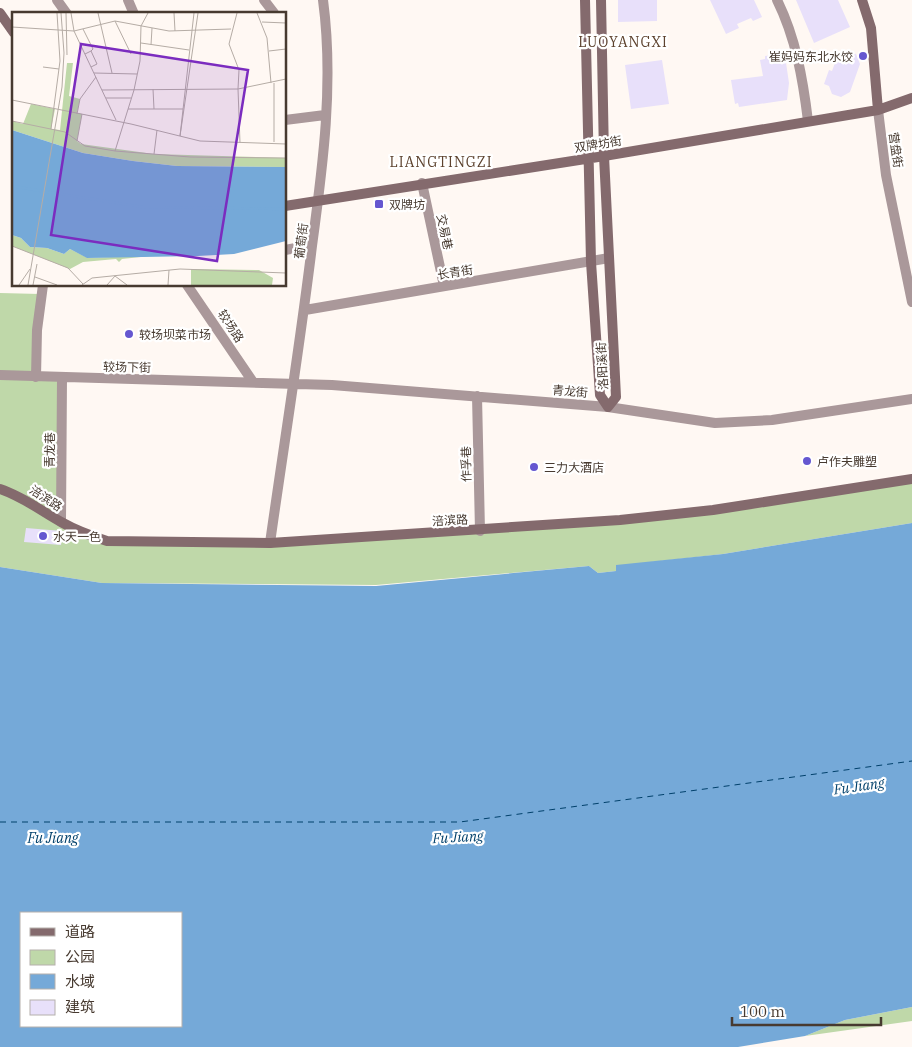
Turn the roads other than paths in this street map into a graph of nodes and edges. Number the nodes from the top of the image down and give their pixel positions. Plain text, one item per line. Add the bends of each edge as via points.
1 (57, 0) edge
2 (128, 0) edge
3 (264, 0) edge
4 (323, 0) edge
5 (585, 0) edge
6 (601, 0) edge
7 (777, 0) edge
8 (862, 0) edge
9 (66, 12) edge
10 (133, 12) edge
11 (273, 12) edge
12 (0, 13) edge
13 (12, 30) edge
14 (912, 98) edge
15 (878, 110) junction
16 (325, 115) junction
17 (286, 120) edge
18 (808, 121) junction
19 (604, 156) junction
20 (589, 159) junction
21 (422, 183) junction
22 (319, 201) junction
23 (286, 206) edge
24 (312, 245) junction
25 (286, 250) edge
26 (609, 258) junction
27 (591, 262) junction
28 (43, 286) edge
29 (188, 286) edge
30 (444, 286) junction
31 (912, 302) edge
32 (305, 310) junction
33 (0, 376) edge
34 (36, 377) junction
35 (62, 378) junction
36 (253, 382) junction
37 (292, 383) junction
38 (477, 396) junction
39 (912, 399) edge
40 (608, 407) junction
41 (912, 479) edge
42 (0, 489) edge
43 (61, 522) junction
44 (480, 531) junction
45 (270, 543) junction

1 - 9 street
2 - 10 street
3 - 11 street
4 - 16 street, 葡萄街 via 328,42
5 - 20 street, 洛阳溪街
6 - 19 street, 洛阳溪街
7 - 18 street via 802,71
8 - 15 street, 营盘街 via 871,28
12 - 13 street
14 - 15 street, 双牌坊街
15 - 18 street, 双牌坊街
15 - 31 street, 营盘街 via 886,175
16 - 17 street
16 - 22 street, 葡萄街
18 - 19 street, 双牌坊街
19 - 20 street, 双牌坊街
19 - 26 street, 洛阳溪街
20 - 21 street, 双牌坊街
20 - 27 street, 洛阳溪街
21 - 22 street, 双牌坊街
21 - 30 street, 交易巷
22 - 23 street, 双牌坊街
22 - 24 street, 葡萄街
24 - 25 street
24 - 32 street, 葡萄街
26 - 27 street, 长青街
26 - 40 street, 洛阳溪街 via 616,397
27 - 30 street, 长青街
27 - 40 street, 洛阳溪街 via 600,395
28 - 34 street via 37,330
29 - 36 street, 较场路
30 - 32 street, 长青街
32 - 37 street, 葡萄街
33 - 34 street, 较场下街
34 - 35 street, 较场下街
35 - 36 street, 较场下街
35 - 43 street, 青龙巷
36 - 37 street, 青龙街
37 - 38 street, 青龙街
37 - 45 street, 葡萄街
38 - 40 street, 青龙街
38 - 44 street, 作孚巷
39 - 40 street, 青龙街 via 772,420 714,422
41 - 44 street, 涪滨路 via 705,511
42 - 43 street, 涪滨路 via 21,496
43 - 45 street, 涪滨路 via 107,541
44 - 45 street, 涪滨路

